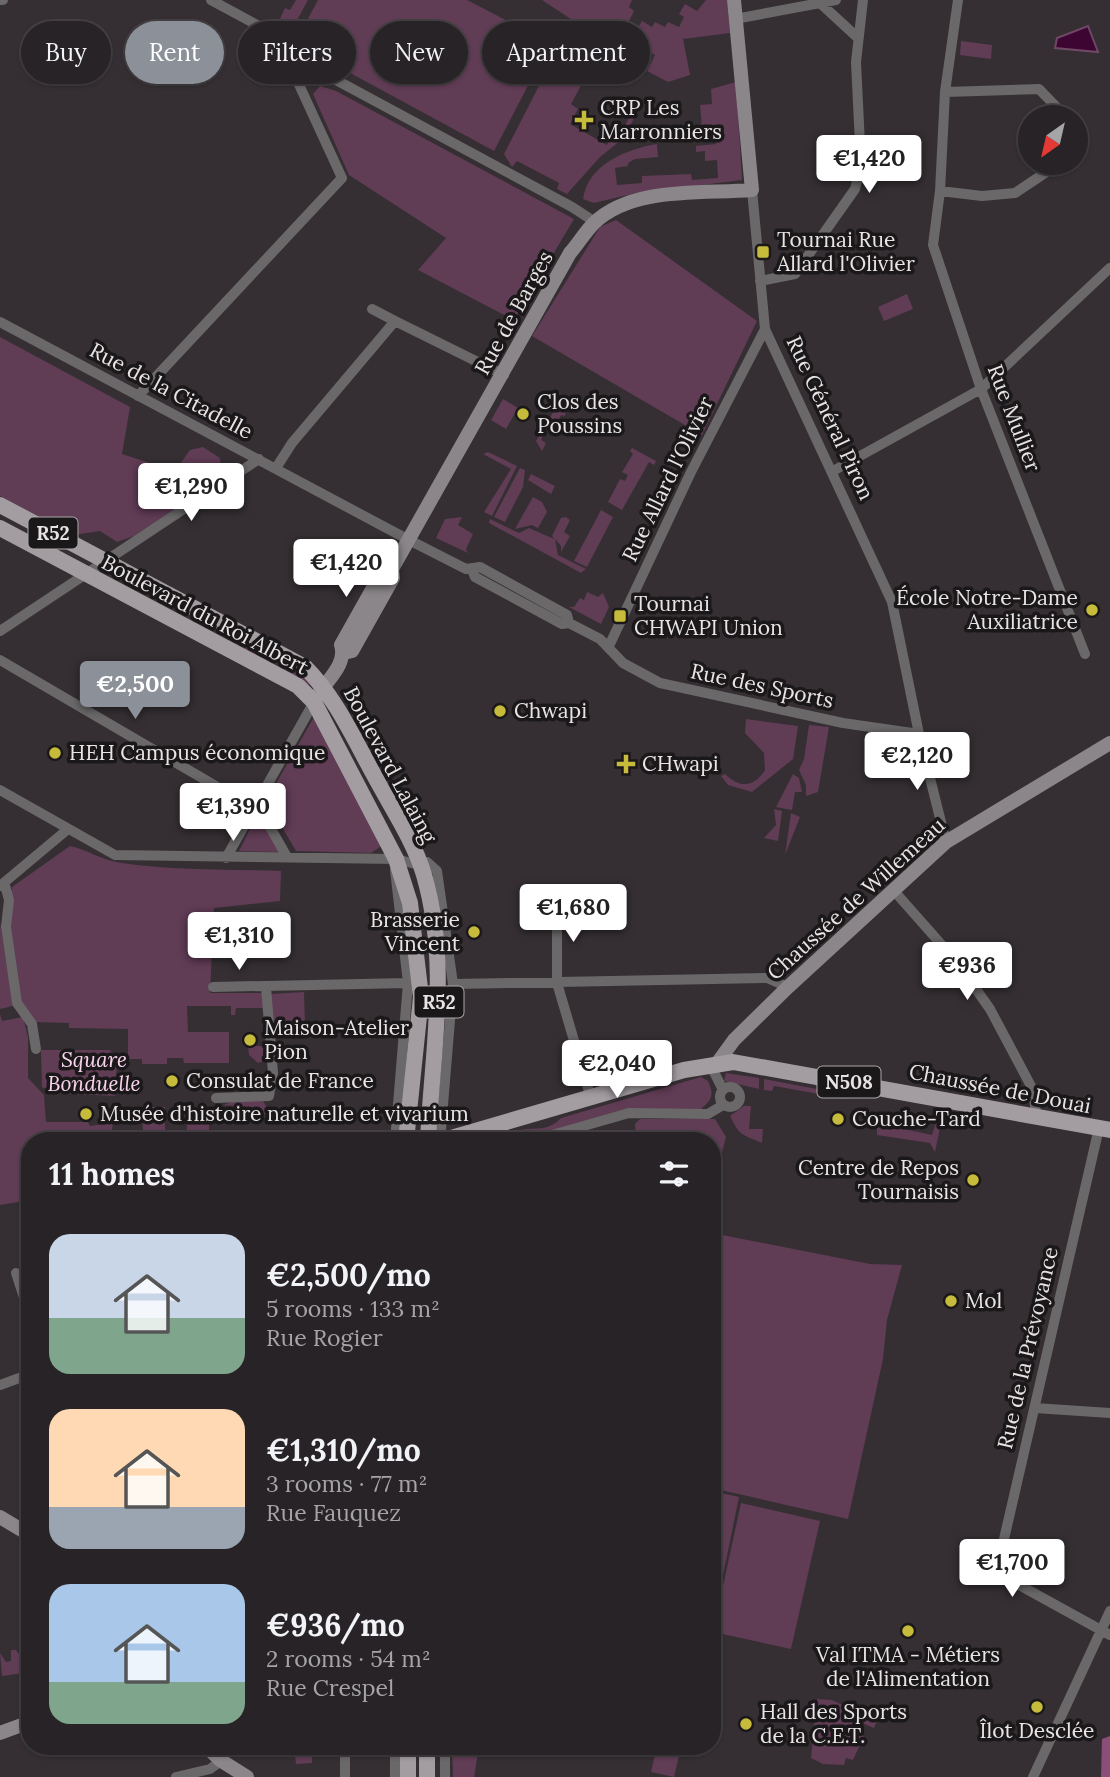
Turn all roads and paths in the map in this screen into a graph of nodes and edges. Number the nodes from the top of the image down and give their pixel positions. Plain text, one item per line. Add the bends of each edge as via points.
1 (211, 0) edge
2 (734, 0) edge
3 (836, 0) edge
4 (863, 0) edge
5 (958, 0) edge
6 (819, 2) junction
7 (735, 19) junction
8 (250, 21) edge
9 (858, 38) junction
10 (299, 84) edge
11 (343, 84) edge
12 (945, 92) junction
13 (1054, 105) edge
14 (1041, 175) edge
15 (752, 190) junction
16 (940, 191) junction
17 (595, 222) junction
18 (1110, 268) edge
19 (760, 281) junction
20 (372, 309) dead end
21 (395, 320) junction
22 (0, 323) edge
23 (765, 330) junction
24 (504, 375) junction
25 (981, 389) junction
26 (138, 396) junction
27 (259, 459) junction
28 (276, 468) junction
29 (833, 471) junction
30 (0, 505) edge
31 (0, 528) edge
32 (409, 540) junction
33 (105, 561) junction
34 (86, 575) junction
35 (0, 631) edge
36 (608, 646) junction
37 (1084, 654) dead end
38 (0, 660) edge
39 (324, 686) junction
40 (314, 702) junction
41 (919, 734) junction
42 (1110, 743) edge
43 (0, 790) edge
44 (254, 808) junction
45 (68, 829) junction
46 (946, 842) junction
47 (287, 857) junction
48 (226, 858) junction
49 (396, 859) junction
50 (419, 865) junction
51 (3, 886) edge
52 (895, 892) junction
53 (557, 906) dead end
54 (408, 983) junction
55 (558, 983) junction
56 (453, 984) junction
57 (213, 987) dead end
58 (266, 987) junction
59 (788, 987) junction
60 (421, 997) junction
61 (36, 1049) dead end
62 (714, 1063) junction
63 (723, 1090) junction
64 (216, 1098) dead end
65 (591, 1098) junction
66 (723, 1105) junction
67 (1037, 1117) junction
68 (1104, 1129) edge
69 (395, 1132) edge
70 (407, 1132) edge
71 (419, 1132) edge
72 (429, 1132) edge
73 (441, 1132) edge
74 (472, 1132) edge
75 (562, 1132) edge
76 (16, 1273) dead end
77 (21, 1288) edge
78 (21, 1377) edge
79 (0, 1385) edge
80 (1035, 1408) junction
81 (1110, 1413) edge
82 (0, 1517) edge
83 (21, 1530) edge
84 (1110, 1611) edge
85 (1106, 1632) edge
86 (21, 1725) edge
87 (0, 1733) edge
88 (215, 1755) edge
89 (345, 1755) edge
90 (396, 1755) edge
91 (408, 1755) edge
92 (419, 1755) edge
93 (427, 1755) edge
94 (445, 1755) edge
95 (230, 1769) edge
96 (176, 1777) edge
97 (247, 1777) edge
98 (345, 1777) edge
99 (395, 1777) edge
100 (408, 1777) edge
101 (419, 1777) edge
102 (427, 1777) edge
103 (445, 1777) edge
104 (1033, 1777) edge

1 - 8 street
2 - 7 street, Rue Général Piron
3 - 6 street
4 - 9 street
5 - 12 street, Rue Mullier
6 - 7 street
6 - 9 street
7 - 15 street, Rue Général Piron
9 - 19 street via 861,165 855,189 795,274
10 - 26 street via 342,178
11 - 17 street
12 - 13 street via 1039,89
12 - 16 street, Rue Mullier
14 - 16 street via 1015,192 982,196
15 - 17 street, Rue de Barges via 644,198 623,204
15 - 19 street, Rue Général Piron
16 - 25 street, Rue Mullier via 933,245
17 - 24 street, Rue de Barges via 570,253
18 - 25 street
19 - 23 street, Rue Général Piron
20 - 21 street
21 - 24 street
21 - 28 street
22 - 26 street, Rue de la Citadelle
23 - 29 street, Rue Général Piron
23 - 36 street, Rue Allard l'Olivier
24 - 32 street, Rue de Barges
25 - 29 street
25 - 37 street, Rue Mullier
26 - 27 street, Rue de la Citadelle
27 - 28 street, Rue de la Citadelle
27 - 33 street
28 - 32 street, Rue de la Citadelle
29 - 41 street, Rue Général Piron via 892,603
30 - 33 main road, Boulevard du Roi Albert / R52
31 - 34 main road, Boulevard du Roi Albert / R52
32 - 36 street, Rue de la Citadelle via 472,570 480,567 567,615 569,622
32 - 39 street, Rue de Barges via 359,639 352,651 344,653
33 - 34 street
33 - 39 main road, Boulevard du Roi Albert / R52 via 294,661
34 - 35 street
34 - 40 main road, Boulevard du Roi Albert / R52 via 298,686
36 - 41 street, Rue des Sports via 623,663 660,683 843,723
38 - 44 street
39 - 40 street, Rue de Barges
39 - 50 main road, Boulevard Lalaing / R52
40 - 44 street, Rue de Barges
40 - 49 main road, Boulevard Lalaing / R52
41 - 46 street, Rue Général Piron
42 - 46 street, Chaussée de Willemeau
43 - 45 street
44 - 47 street via 262,813
44 - 48 street, Rue de Barges
45 - 48 street via 115,855
45 - 51 street
46 - 52 street, Chaussée de Willemeau
47 - 48 street
47 - 49 street
49 - 50 street
49 - 54 street, Boulevard Lalaing via 394,875
49 - 60 main road, Boulevard Lalaing / R52 via 410,903
50 - 56 street, Boulevard Lalaing via 426,862 437,871
50 - 72 main road, Boulevard Lalaing / R52 via 430,903 440,989
51 - 61 street via 9,900 6,927 17,1003 32,1024
52 - 59 street, Chaussée de Willemeau
52 - 67 street via 956,961 990,1009 1032,1088
53 - 55 street
54 - 58 street
54 - 69 street, Boulevard Lalaing
55 - 56 street
55 - 59 street via 768,978
55 - 65 street
56 - 73 street, Boulevard Lalaing
57 - 58 street
58 - 64 street via 273,1073 269,1096
59 - 62 street, Chaussée de Willemeau
60 - 70 main road, Boulevard Lalaing / R52
60 - 71 main road, R52 via 426,1043
62 - 63 street
62 - 65 main road, N508
62 - 67 main road, Chaussée de Douai / N508 via 747,1063
63 - 66 street
63 - 66 street via 735,1089 740,1097 736,1106
65 - 74 main road, N508
66 - 75 street via 708,1114 629,1113
67 - 68 main road, Chaussée de Douai / N508
68 - 80 street, Rue de la Prévoyance
76 - 77 street
78 - 79 street
80 - 81 street
80 - 85 street, Rue de la Prévoyance via 998,1564 1003,1576
82 - 83 street
84 - 85 street
85 - 104 street
86 - 87 street
88 - 95 street
89 - 98 street
90 - 99 street
91 - 100 main road
92 - 101 main road
93 - 102 main road
94 - 103 street
95 - 96 street
95 - 97 street

